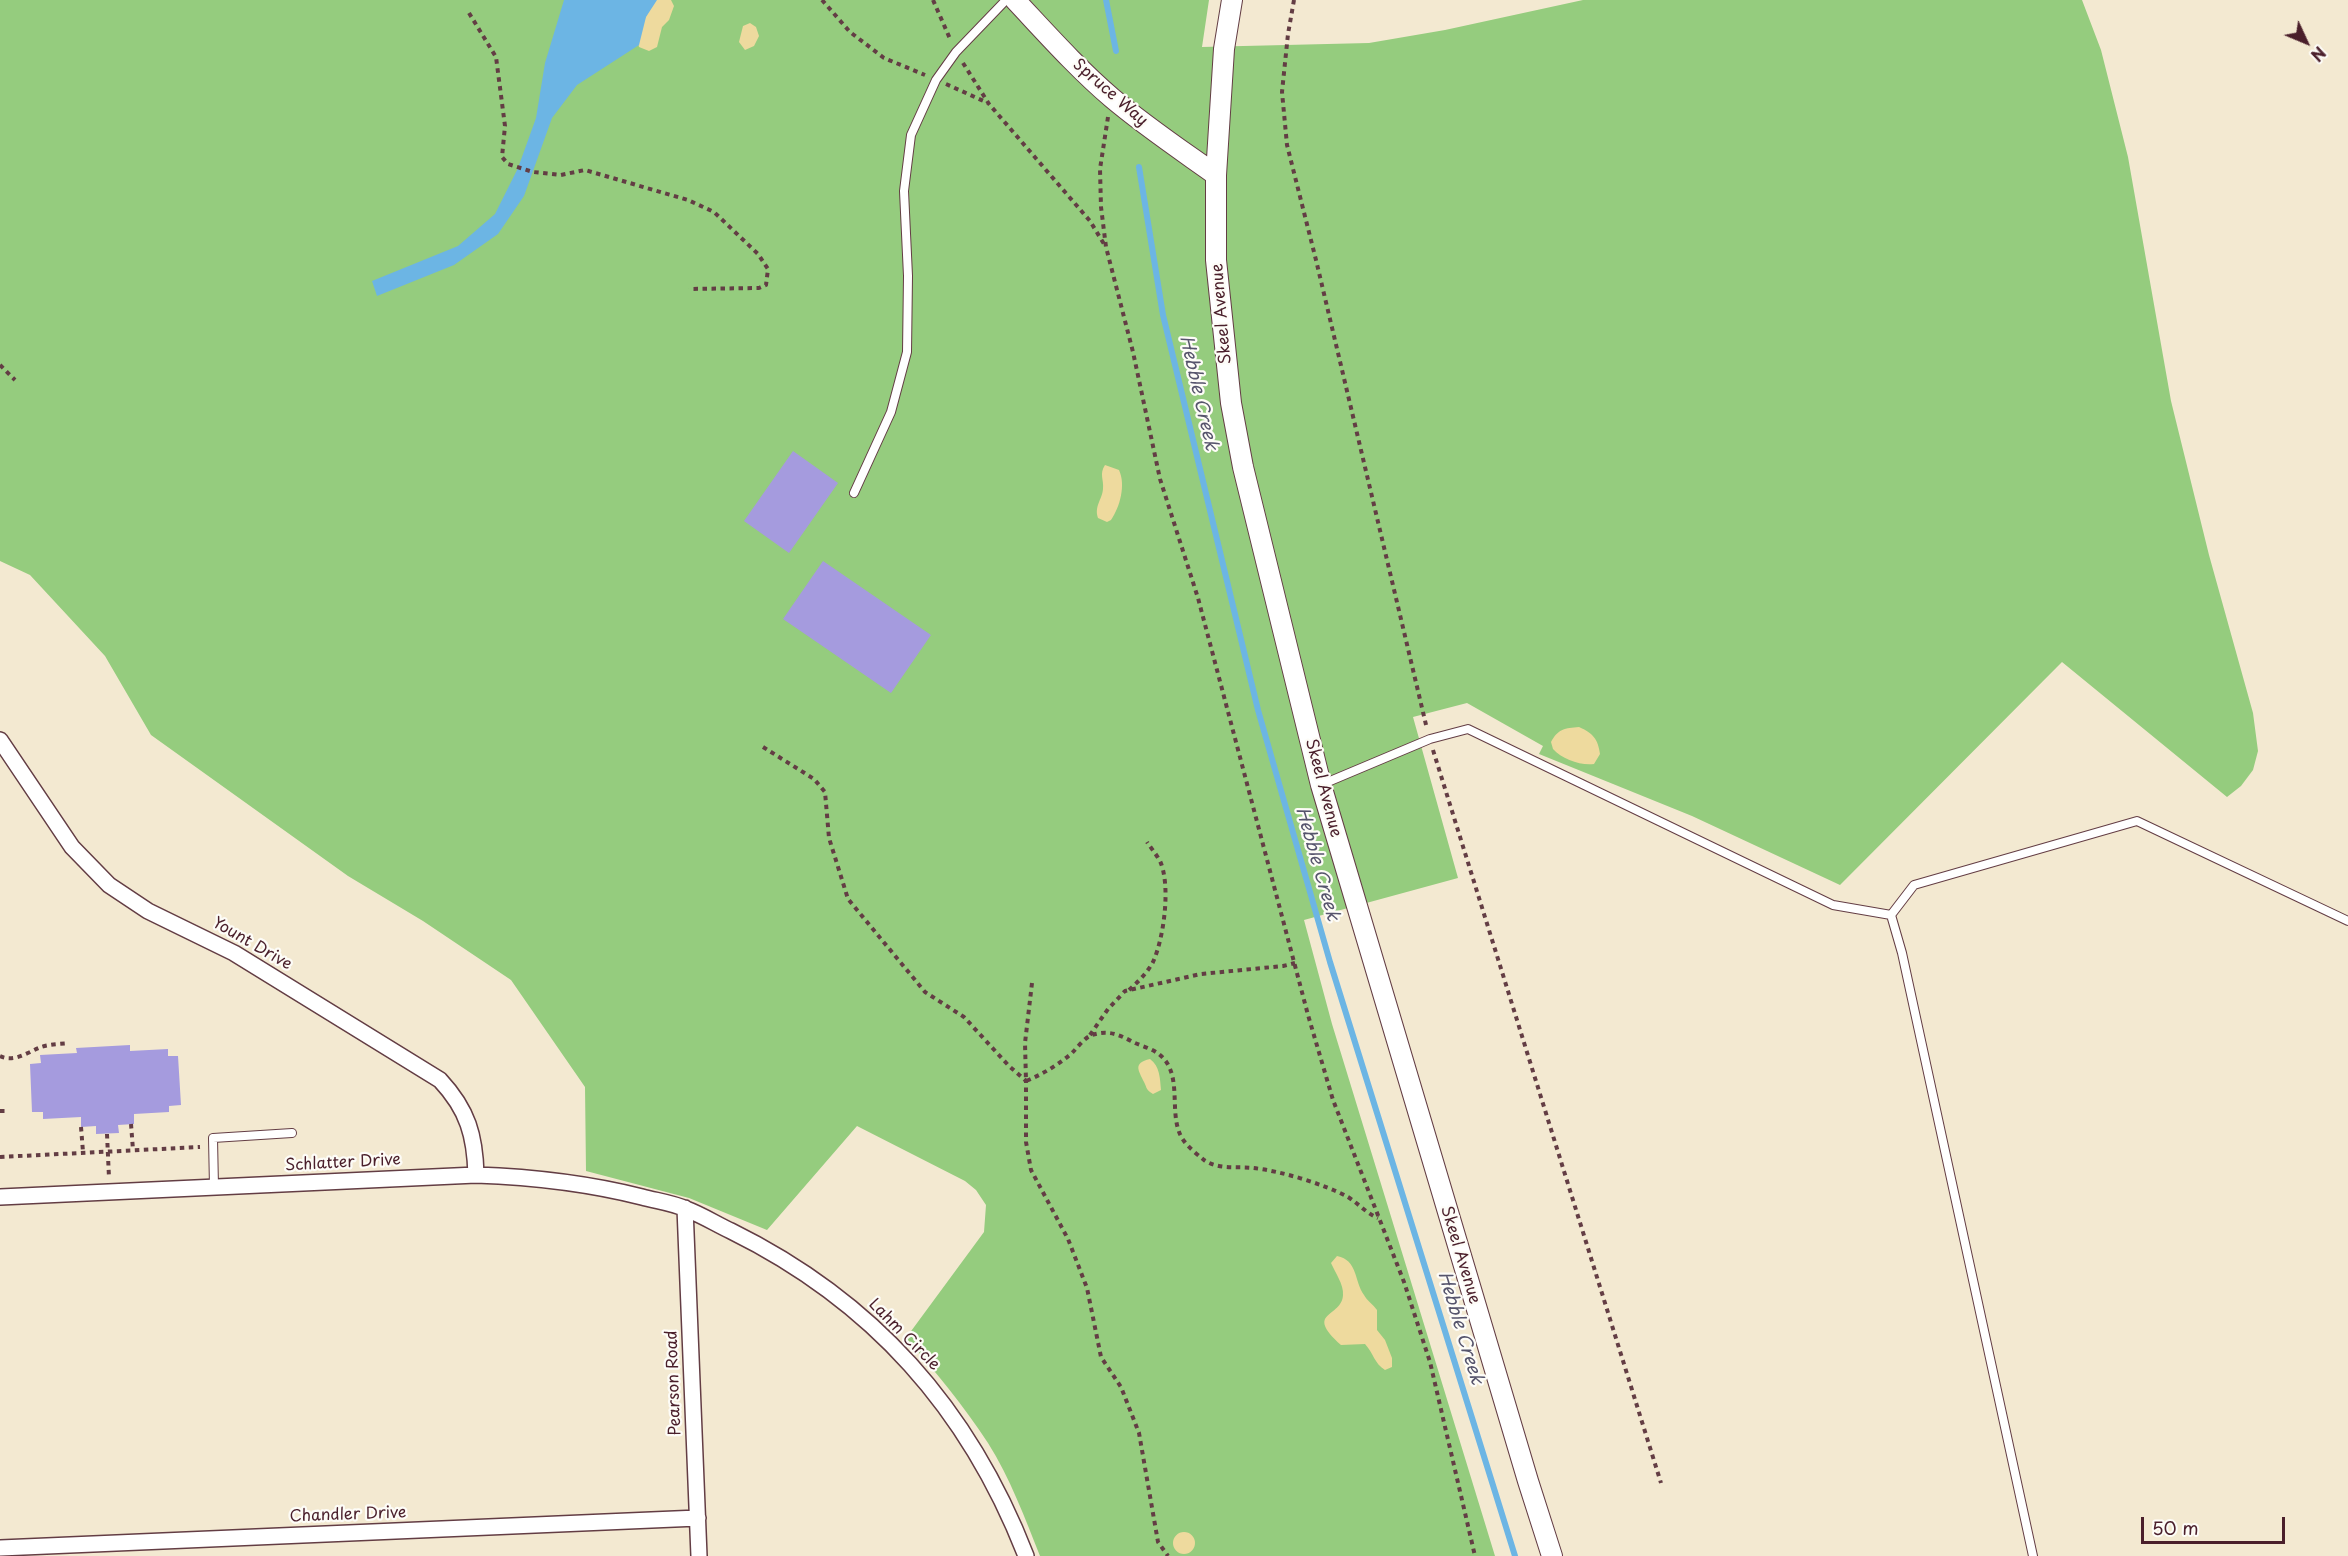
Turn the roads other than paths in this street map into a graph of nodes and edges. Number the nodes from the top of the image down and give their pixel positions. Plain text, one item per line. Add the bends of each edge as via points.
1 (1006, 0) edge
2 (1015, 0) edge
3 (1232, 0) edge
4 (1216, 175) junction
5 (854, 493) dead end
6 (0, 740) edge
7 (1321, 785) junction
8 (1892, 915) junction
9 (2348, 921) edge
10 (292, 1133) dead end
11 (476, 1176) junction
12 (214, 1187) junction
13 (0, 1197) edge
14 (685, 1208) junction
15 (698, 1518) junction
16 (0, 1548) edge
17 (699, 1556) edge
18 (1026, 1556) edge
19 (1552, 1556) edge
20 (2033, 1556) edge

1 - 5 lane via 956,52 936,80 911,135 904,191 907,352 891,412
2 - 4 street, Spruce Way via 1111,97
3 - 4 street, Skeel Avenue via 1224,49
4 - 7 street, Skeel Avenue via 1216,260 1230,403
6 - 11 street, Yount Drive via 72,847 109,885 148,911 234,953 440,1080 464,1111 475,1145
7 - 8 lane via 1430,739 1468,729 1833,905
7 - 19 street, Skeel Avenue
8 - 9 lane via 1914,885 2136,821
8 - 20 lane
10 - 12 lane via 213,1138
11 - 12 street, Schlatter Drive
11 - 14 street, Schlatter Drive via 575,1183
12 - 13 street, Schlatter Drive
14 - 15 street, Pearson Road
14 - 18 street, Lahm Circle via 799,1268 867,1320 898,1350 953,1416 976,1451 997,1488
15 - 16 street, Chandler Drive
15 - 17 street, Pearson Road

